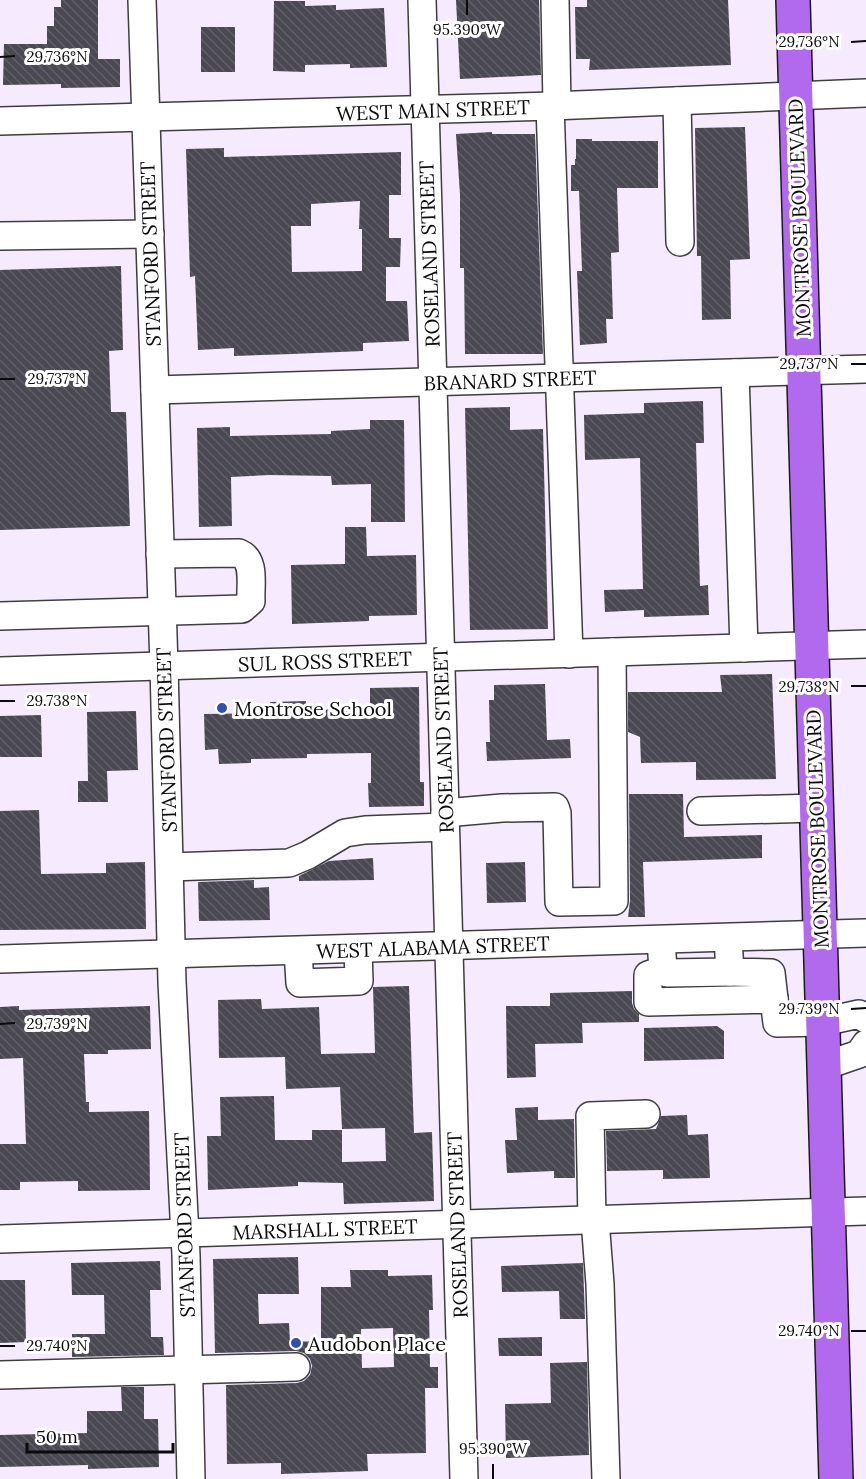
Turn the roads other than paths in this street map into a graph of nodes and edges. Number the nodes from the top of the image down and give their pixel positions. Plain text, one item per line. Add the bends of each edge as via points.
1 (142, 0) edge
2 (422, 0) edge
3 (555, 0) edge
4 (793, 0) edge
5 (866, 93) edge
6 (796, 96) junction
7 (677, 101) junction
8 (553, 106) junction
9 (425, 110) junction
10 (146, 118) junction
11 (0, 121) edge
12 (150, 234) junction
13 (0, 236) edge
14 (680, 242) dead end
15 (866, 369) edge
16 (804, 371) junction
17 (735, 373) junction
18 (560, 379) junction
19 (433, 383) junction
20 (155, 390) junction
21 (160, 554) junction
22 (163, 611) junction
23 (0, 616) edge
24 (866, 644) edge
25 (812, 646) junction
26 (744, 648) junction
27 (612, 652) junction
28 (569, 654) junction
29 (441, 657) junction
30 (164, 666) junction
31 (0, 671) edge
32 (816, 808) junction
33 (701, 811) dead end
34 (445, 820) junction
35 (170, 867) junction
36 (866, 933) edge
37 (820, 935) junction
38 (728, 938) junction
39 (661, 940) junction
40 (449, 946) junction
41 (172, 954) junction
42 (0, 959) edge
43 (663, 970) junction
44 (730, 972) junction
45 (774, 999) junction
46 (866, 1019) edge
47 (823, 1022) junction
48 (866, 1044) edge
49 (824, 1066) junction
50 (646, 1114) dead end
51 (866, 1211) edge
52 (828, 1212) junction
53 (594, 1220) junction
54 (457, 1225) junction
55 (184, 1233) junction
56 (0, 1239) edge
57 (296, 1366) dead end
58 (189, 1370) junction
59 (0, 1375) edge
60 (191, 1479) edge
61 (464, 1479) edge
62 (606, 1479) edge
63 (836, 1479) edge

1 - 10 street, STANFORD STREET
2 - 9 street, ROSELAND STREET
3 - 8 street
4 - 6 main road, MONTROSE BOULEVARD
5 - 6 street, WEST MAIN STREET
6 - 7 street, WEST MAIN STREET
6 - 16 main road, MONTROSE BOULEVARD
7 - 8 street, WEST MAIN STREET
7 - 14 street
8 - 9 street, WEST MAIN STREET
8 - 18 street
9 - 10 street, WEST MAIN STREET
9 - 19 street, ROSELAND STREET
10 - 11 street, WEST MAIN STREET
10 - 12 street, STANFORD STREET
12 - 13 street
12 - 20 street, STANFORD STREET
15 - 16 street, BRANARD STREET
16 - 17 street, BRANARD STREET
16 - 25 main road, MONTROSE BOULEVARD
17 - 18 street, BRANARD STREET
17 - 26 street
18 - 19 street, BRANARD STREET
18 - 28 street
19 - 20 street, BRANARD STREET
19 - 29 street, ROSELAND STREET
20 - 21 street, STANFORD STREET
21 - 22 street, STANFORD STREET
21 - 22 street via 239,553 250,562 251,602 242,609
22 - 23 street
22 - 30 street, STANFORD STREET
24 - 25 street, SUL ROSS STREET
25 - 26 street, SUL ROSS STREET
25 - 32 main road, MONTROSE BOULEVARD
26 - 27 street, SUL ROSS STREET
27 - 28 street, SUL ROSS STREET
27 - 34 street via 614,901 559,902 555,807 502,808
28 - 29 street, SUL ROSS STREET
29 - 30 street, SUL ROSS STREET
29 - 34 street, ROSELAND STREET
30 - 31 street, SUL ROSS STREET
30 - 35 street, STANFORD STREET
32 - 33 street
32 - 37 main road, MONTROSE BOULEVARD
34 - 35 street via 345,832 289,863
34 - 40 street, ROSELAND STREET
35 - 41 street, STANFORD STREET
36 - 37 street, WEST ALABAMA STREET
37 - 38 street, WEST ALABAMA STREET
37 - 47 main road, MONTROSE BOULEVARD
38 - 39 street, WEST ALABAMA STREET
38 - 44 street
39 - 40 street, WEST ALABAMA STREET
39 - 43 street
40 - 41 street, WEST ALABAMA STREET
40 - 54 street, ROSELAND STREET
41 - 42 street, WEST ALABAMA STREET
41 - 55 street, STANFORD STREET
43 - 44 street
43 - 45 street via 648,975 648,1002
44 - 45 street via 771,973
45 - 47 street via 777,1023
46 - 47 street via 859,1014
47 - 49 main road, MONTROSE BOULEVARD
48 - 49 street via 859,1054
49 - 52 main road, MONTROSE BOULEVARD
50 - 53 street via 590,1116
51 - 52 street, MARSHALL STREET
52 - 53 street, MARSHALL STREET
52 - 63 main road, MONTROSE BOULEVARD
53 - 54 street, MARSHALL STREET
53 - 62 street via 602,1315
54 - 55 street, MARSHALL STREET
54 - 61 street, ROSELAND STREET
55 - 56 street, MARSHALL STREET
55 - 58 street, STANFORD STREET
57 - 58 street
58 - 59 street
58 - 60 street, STANFORD STREET

